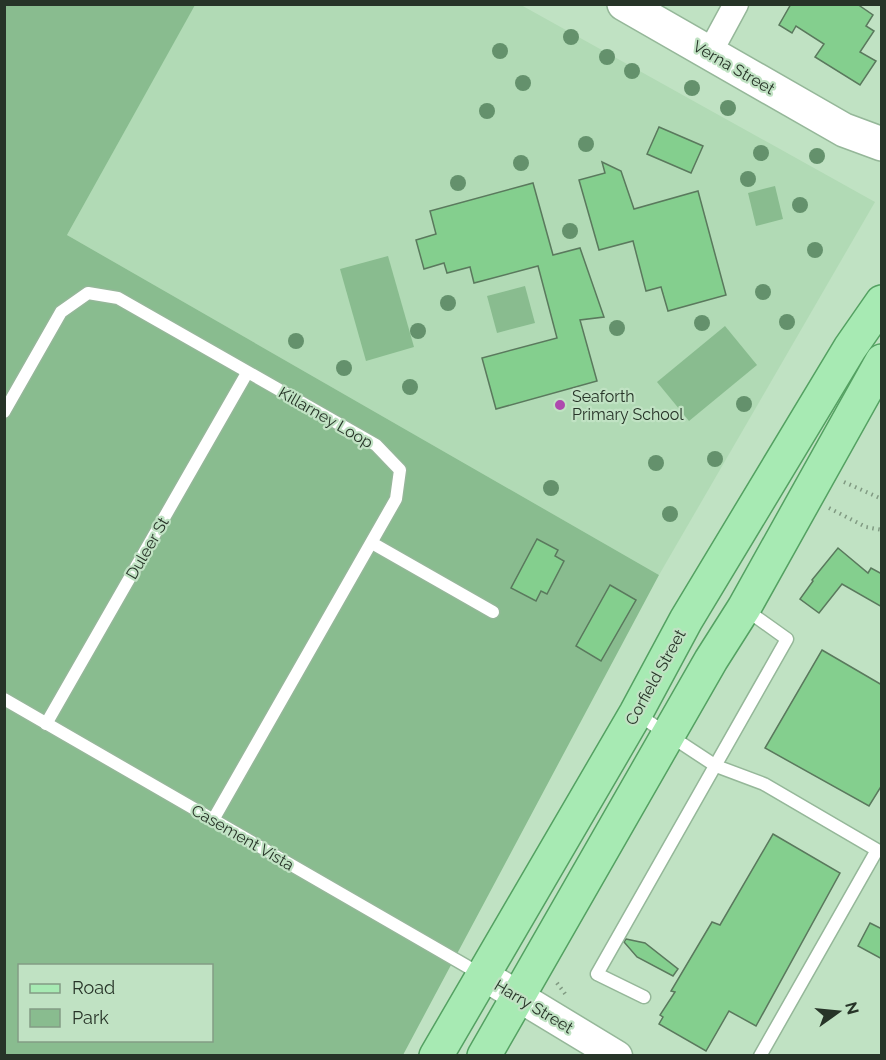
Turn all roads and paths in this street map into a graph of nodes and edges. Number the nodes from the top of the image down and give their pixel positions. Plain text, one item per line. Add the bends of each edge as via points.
1 (624, 4) edge
2 (736, 4) edge
3 (709, 54) junction
4 (844, 130) junction
5 (882, 144) edge
6 (882, 164) edge
7 (882, 302) edge
8 (882, 360) edge
9 (247, 373) junction
10 (4, 412) edge
11 (823, 504) dead end
12 (786, 530) junction
13 (882, 530) edge
14 (372, 543) junction
15 (744, 608) junction
16 (493, 612) dead end
17 (686, 620) junction
18 (4, 699) edge
19 (636, 713) junction
20 (46, 724) junction
21 (669, 736) junction
22 (716, 766) junction
23 (213, 820) junction
24 (483, 975) junction
25 (518, 997) junction
26 (644, 997) dead end
27 (436, 1056) edge
28 (484, 1056) edge
29 (617, 1056) edge
30 (760, 1056) edge

1 - 3 main road, Verna Street
2 - 3 street
3 - 4 main road, Verna Street
4 - 5 main road, Verna Street
4 - 6 main road, Verna Street
7 - 17 main road, Corfield Street via 850,348
8 - 12 main road
9 - 10 lane, Killarney Loop via 118,298 88,292 61,312
9 - 14 lane, Killarney Loop via 376,445 400,470 396,499
9 - 20 lane, Duleer St
11 - 13 path via 866,527
12 - 15 main road
12 - 17 main road via 763,541 717,627 707,628
14 - 16 lane
14 - 23 lane, Killarney Loop
15 - 21 main road
15 - 22 lane via 787,639
17 - 19 main road, Corfield Street
18 - 20 lane, Casement Vista
19 - 21 lane
19 - 24 main road, Corfield Street
20 - 23 lane, Casement Vista
21 - 22 lane
21 - 25 main road
22 - 26 lane via 597,974
22 - 30 lane via 764,784 878,850
23 - 24 lane, Casement Vista
24 - 25 street, Harry Street
24 - 27 main road, Corfield Street
25 - 28 main road
25 - 29 street, Harry Street

